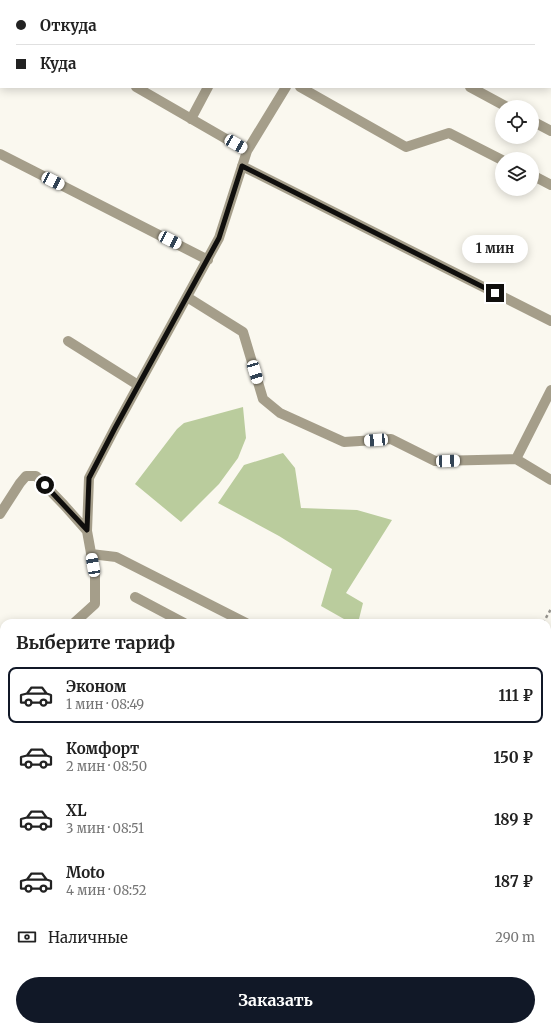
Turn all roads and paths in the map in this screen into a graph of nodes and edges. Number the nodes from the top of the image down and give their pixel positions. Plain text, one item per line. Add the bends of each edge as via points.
1 (138, 88) edge
2 (207, 88) edge
3 (285, 88) edge
4 (302, 88) edge
5 (472, 88) edge
6 (495, 101) edge
7 (191, 119) junction
8 (539, 125) edge
9 (551, 131) edge
10 (247, 151) junction
11 (0, 154) edge
12 (495, 156) edge
13 (242, 166) junction
14 (539, 179) edge
15 (551, 185) edge
16 (208, 260) junction
17 (187, 297) junction
18 (551, 321) edge
19 (68, 341) dead end
20 (138, 385) junction
21 (551, 390) edge
22 (516, 459) junction
23 (551, 480) edge
24 (0, 514) edge
25 (87, 530) junction
26 (91, 554) junction
27 (135, 597) dead end
28 (551, 609) edge
29 (78, 619) edge
30 (176, 619) edge
31 (238, 619) edge
32 (545, 619) edge

1 - 7 lane
2 - 7 lane
3 - 10 lane
4 - 12 lane via 406,147 449,133
5 - 6 lane
7 - 10 lane
8 - 9 lane
10 - 13 lane
11 - 16 lane
13 - 16 lane via 219,238
13 - 18 lane
14 - 15 lane
16 - 17 lane
17 - 20 lane
17 - 22 lane via 243,332 262,399 280,413 344,442 391,439 434,461
19 - 20 lane
20 - 25 lane via 89,478
21 - 22 lane
22 - 23 lane
24 - 25 lane via 26,476 36,476
25 - 26 lane
26 - 29 lane via 95,575 95,604
26 - 31 lane via 116,557
27 - 30 lane
28 - 32 path

